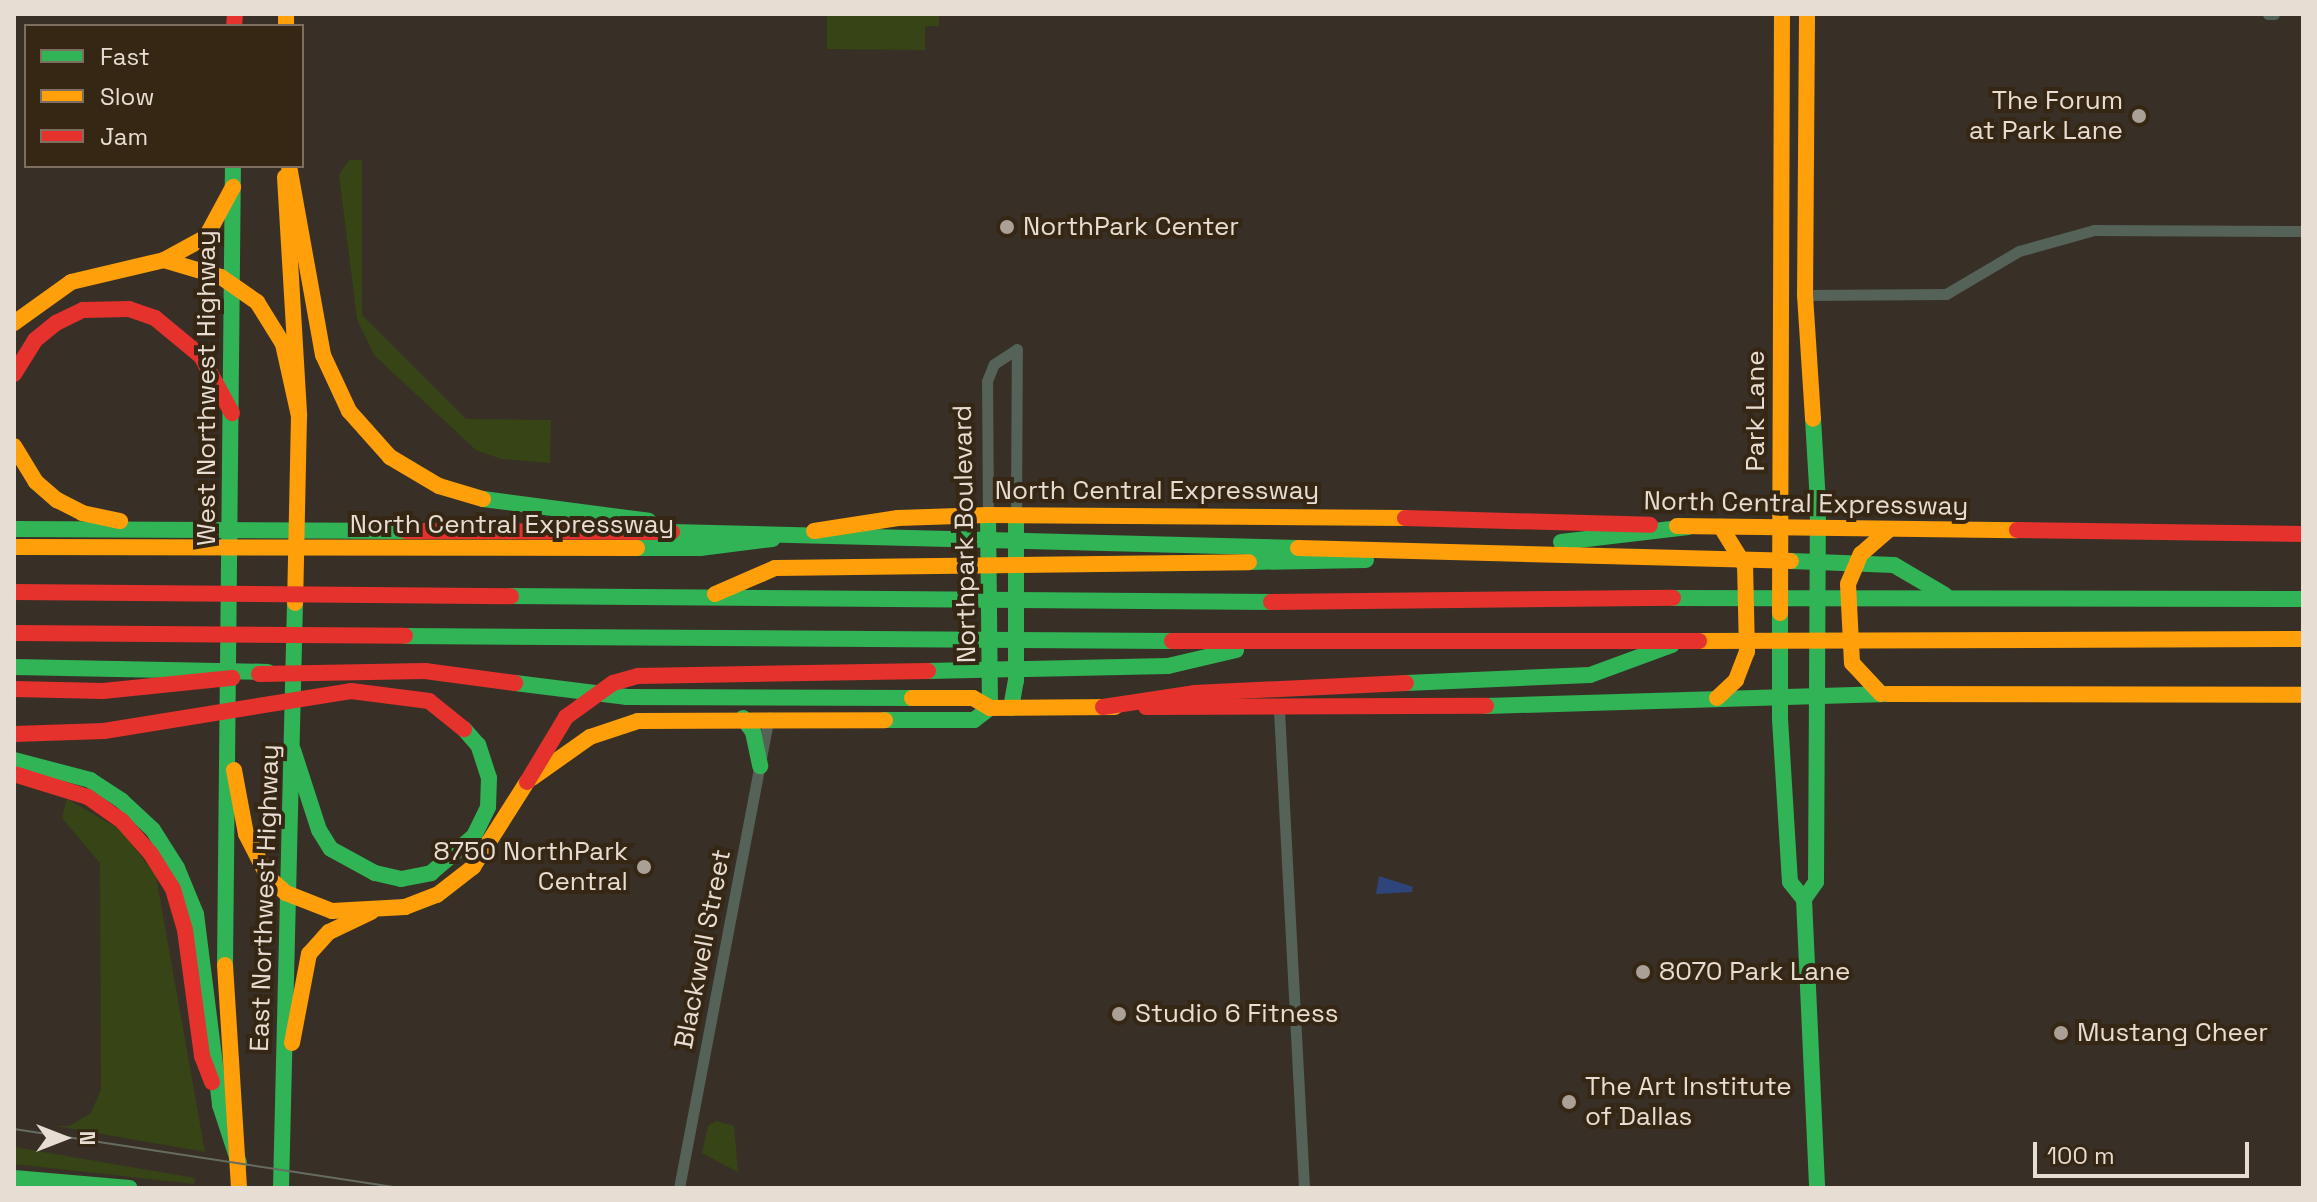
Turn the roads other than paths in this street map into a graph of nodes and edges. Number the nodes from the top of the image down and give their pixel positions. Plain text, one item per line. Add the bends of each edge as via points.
1 (1782, 14) edge
2 (1807, 14) edge
3 (233, 168) edge
4 (287, 168) edge
5 (287, 168) edge
6 (233, 187) junction
7 (1780, 215) junction
8 (2303, 231) edge
9 (164, 260) junction
10 (233, 284) junction
11 (1805, 295) junction
12 (14, 323) edge
13 (14, 374) edge
14 (232, 413) junction
15 (299, 416) junction
16 (14, 446) edge
17 (989, 521) junction
18 (1016, 521) junction
19 (1779, 526) junction
20 (1817, 526) junction
21 (1688, 527) junction
22 (1721, 527) junction
23 (199, 528) junction
24 (14, 529) edge
25 (1890, 529) junction
26 (733, 532) junction
27 (2303, 534) edge
28 (14, 547) edge
29 (14, 592) edge
30 (1945, 595) junction
31 (707, 598) junction
32 (2303, 599) edge
33 (230, 610) joint
34 (14, 633) edge
35 (1687, 639) junction
36 (2303, 639) edge
37 (1265, 642) junction
38 (14, 667) edge
39 (268, 672) junction
40 (1817, 688) junction
41 (14, 689) edge
42 (1881, 694) junction
43 (2303, 695) edge
44 (1779, 696) junction
45 (1717, 698) junction
46 (1103, 707) junction
47 (990, 708) junction
48 (1011, 708) junction
49 (1279, 710) junction
50 (743, 718) junction
51 (769, 718) junction
52 (14, 734) edge
53 (293, 750) junction
54 (229, 752) junction
55 (14, 760) edge
56 (760, 766) junction
57 (14, 774) edge
58 (527, 782) junction
59 (286, 893) junction
60 (1804, 899) junction
61 (373, 910) junction
62 (284, 1079) junction
63 (220, 1105) junction
64 (239, 1163) junction
65 (14, 1178) edge
66 (130, 1188) edge
67 (239, 1188) edge
68 (281, 1188) edge
69 (679, 1188) edge
70 (1304, 1188) edge
71 (1817, 1188) edge

1 - 7 main road, Park Lane
2 - 11 main road, Park Lane
3 - 6 main road, West Northwest Highway
4 - 15 main road
5 - 26 main road via 323,355 349,411 390,457 439,486 490,501
6 - 9 main road via 206,237
6 - 10 main road, West Northwest Highway
7 - 11 main road via 1791,248 1790,277
7 - 19 main road, Park Lane
8 - 11 street via 2094,230 2019,251 1946,294
9 - 10 main road
9 - 12 main road via 71,282
10 - 14 main road, West Northwest Highway
10 - 15 main road via 257,302 277,329
11 - 20 main road, Park Lane
13 - 14 main road via 35,340 56,323 83,310 129,309 155,318 201,356
14 - 33 main road, West Northwest Highway
15 - 53 main road, East Northwest Highway
16 - 23 main road via 36,482 82,513
17 - 18 main road, North Central Expressway
17 - 18 street, Northpark Boulevard via 987,381 994,364 1017,349
17 - 28 main road, North Central Expressway via 898,518 700,548
17 - 47 main road, Northpark Boulevard
18 - 21 main road, North Central Expressway via 1285,514
18 - 48 main road, Northpark Boulevard via 1016,681
19 - 20 main road, North Central Expressway
19 - 22 main road, North Central Expressway
19 - 44 main road, Park Lane
20 - 25 main road, North Central Expressway
20 - 40 main road, Park Lane
21 - 22 main road, North Central Expressway
21 - 31 main road via 1491,555 1390,560 775,568
22 - 45 main road via 1733,541 1746,578 1742,668
23 - 24 main road
23 - 26 main road
25 - 27 main road, North Central Expressway
25 - 42 main road via 1861,554 1848,584 1849,649 1859,674
26 - 30 main road via 932,542 1393,547 1894,565
29 - 31 main road
30 - 31 main road via 1417,602
30 - 32 main road
33 - 54 main road, East Northwest Highway
34 - 37 main road
35 - 36 main road
35 - 37 main road
35 - 46 main road via 1590,675 1194,693
37 - 58 main road via 1168,666 638,676 613,683 566,717
38 - 39 main road
39 - 41 main road via 164,687
39 - 47 main road via 425,671 627,697 973,698
40 - 42 main road
40 - 44 main road
40 - 60 main road, Park Lane via 1816,882
42 - 43 main road
44 - 45 main road
44 - 60 main road, Park Lane via 1790,882
45 - 49 main road
46 - 48 main road
46 - 49 main road
47 - 48 main road
47 - 51 main road via 974,720
49 - 70 street
50 - 51 main road
50 - 56 main road via 756,740
50 - 58 main road via 638,721 590,737
51 - 56 street, Blackwell Street
52 - 53 main road via 104,731 351,691 383,693 429,701 453,715 478,745 489,778 488,807 474,836 431,873 401,879 375,873 331,849 319,830
53 - 59 main road, East Northwest Highway
54 - 59 main road via 246,834 268,877
54 - 64 main road, East Northwest Highway via 225,987
55 - 63 main road via 90,780 122,801 153,830 177,868 196,914
56 - 69 street, Blackwell Street
57 - 63 main road via 88,797 122,821 173,889 185,930 202,1056
58 - 61 main road via 473,867 437,895
59 - 61 main road via 332,911
59 - 62 main road, East Northwest Highway
60 - 71 main road, Park Lane
61 - 62 main road via 329,932 309,954
62 - 68 main road, East Northwest Highway
63 - 64 main road
64 - 67 main road, East Northwest Highway
65 - 66 main road

